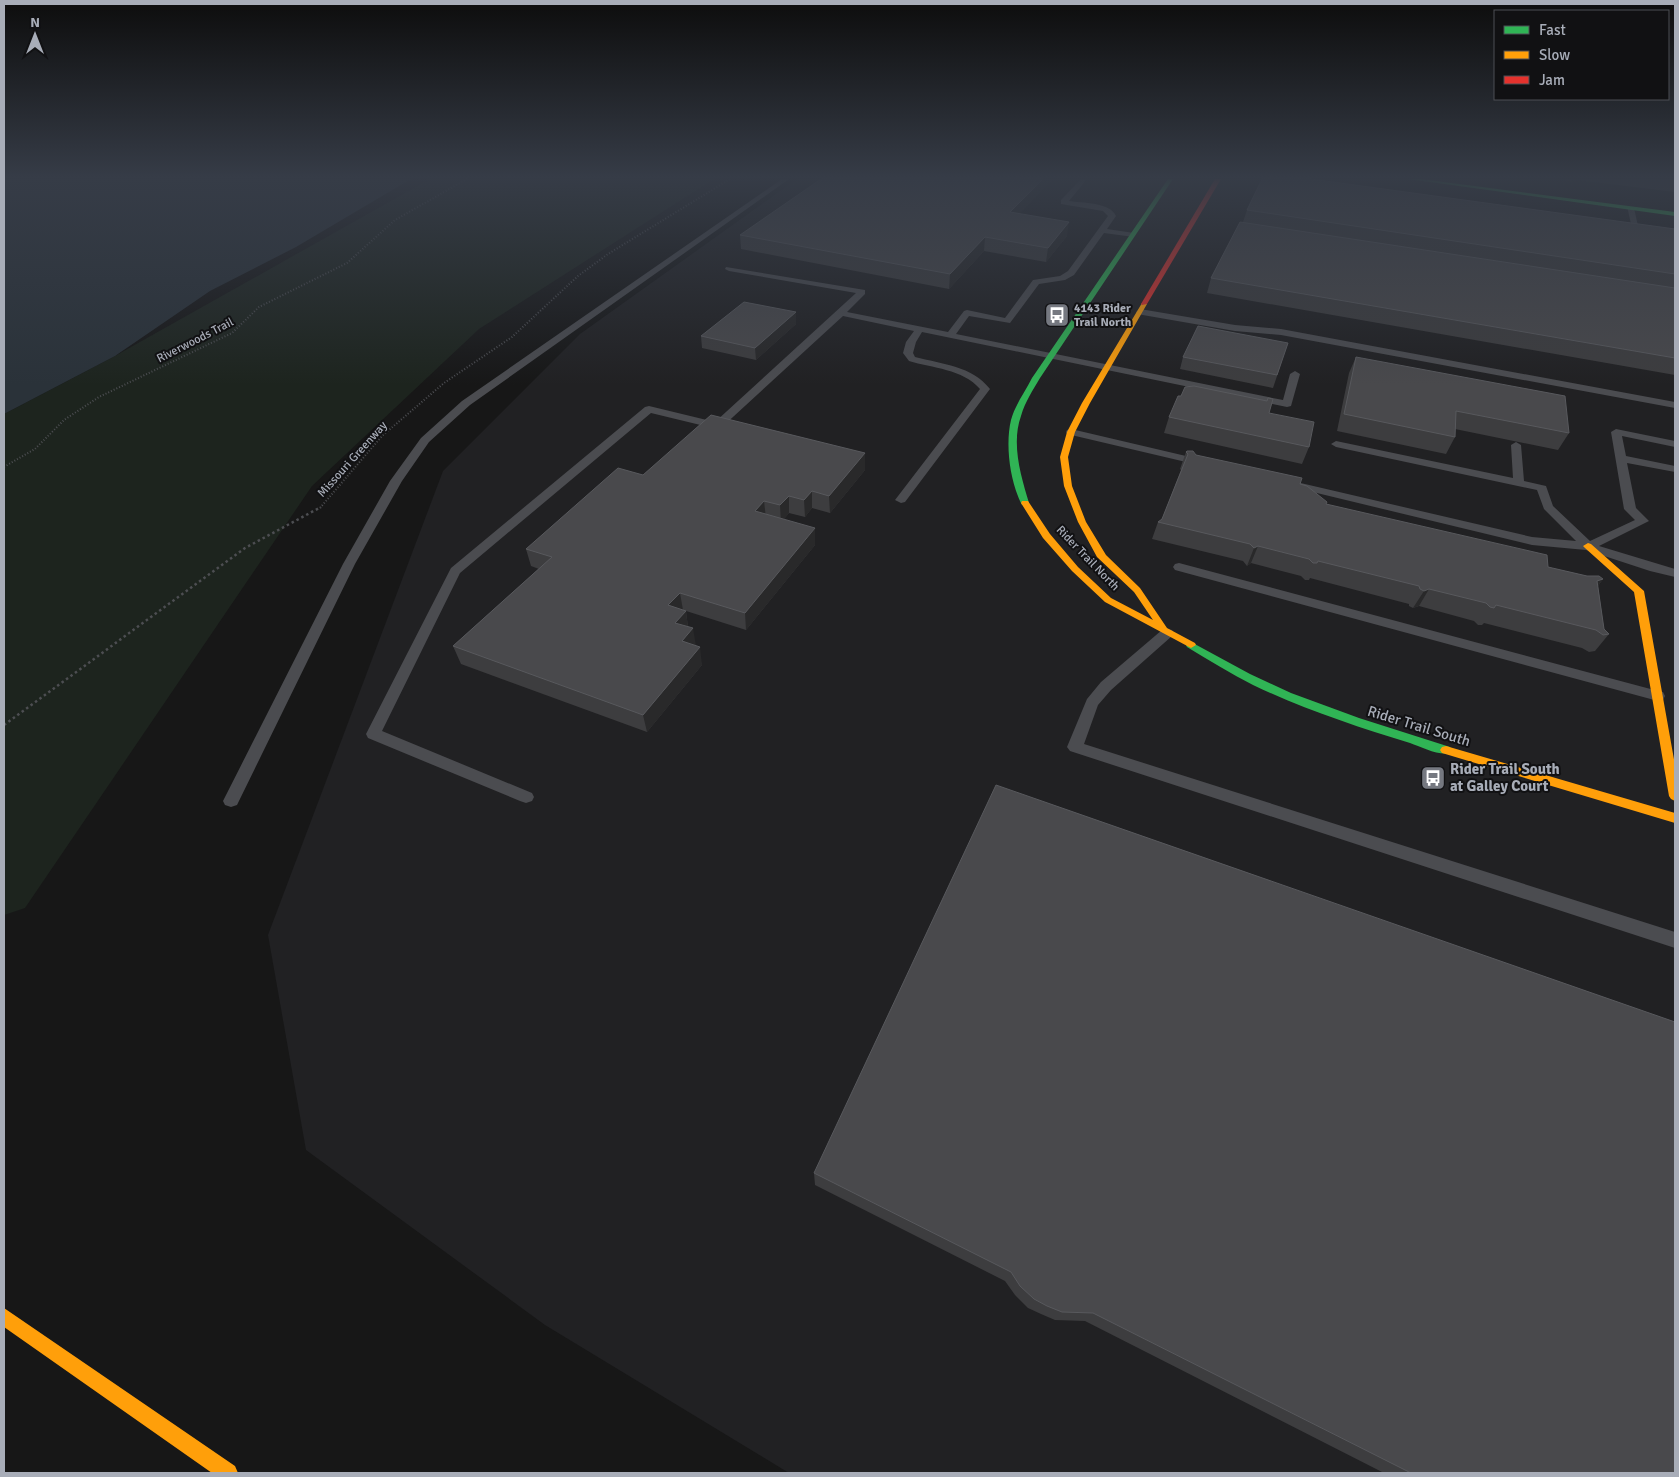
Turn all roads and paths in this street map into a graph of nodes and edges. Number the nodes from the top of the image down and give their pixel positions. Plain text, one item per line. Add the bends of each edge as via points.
1 (364, 248) edge
2 (618, 248) edge
3 (687, 248) edge
4 (1089, 248) edge
5 (1123, 248) edge
6 (1178, 248) edge
7 (730, 269) dead end
8 (1140, 312) junction
9 (841, 313) junction
10 (920, 329) junction
11 (950, 335) junction
12 (1053, 356) junction
13 (1107, 367) junction
14 (1295, 374) dead end
15 (1675, 405) edge
16 (1071, 432) junction
17 (1336, 444) dead end
18 (1675, 444) edge
19 (1516, 445) edge
20 (1620, 458) junction
21 (1215, 466) edge
22 (4, 467) edge
23 (1675, 469) edge
24 (1282, 482) edge
25 (1518, 483) junction
26 (901, 500) dead end
27 (1588, 546) junction
28 (1179, 567) dead end
29 (1675, 573) edge
30 (1145, 602) joint
31 (1127, 610) joint
32 (1167, 633) junction
33 (1658, 696) junction
34 (4, 725) edge
35 (1675, 796) edge
36 (526, 797) dead end
37 (231, 801) dead end
38 (1675, 818) edge
39 (1675, 940) edge
40 (4, 1317) edge
41 (228, 1473) edge

1 - 22 path, Riverwoods Trail via 347,263 259,307 232,333 80,408 35,449
2 - 34 path, Missouri Greenway via 578,276 512,337 444,383 382,436 321,507 245,548
3 - 37 lane via 466,403 425,440 396,481 349,564
4 - 11 lane via 1071,273 1062,278 1036,282 1007,320 967,313
5 - 12 main road, Rider Trail North
6 - 8 main road, Rider Trail North
7 - 9 lane via 862,292
8 - 13 main road, Rider Trail North
8 - 15 lane via 1281,332
9 - 10 lane
9 - 36 lane via 717,426 649,409 455,571 373,734
10 - 11 lane
10 - 26 lane via 908,353 912,359 965,374 985,389
11 - 12 lane
12 - 13 lane
12 - 31 main road, Rider Trail North via 1022,403 1014,427 1016,475 1026,504 1046,536 1108,600
13 - 14 lane via 1287,404
13 - 16 main road, Rider Trail North
16 - 21 lane
16 - 30 main road, Rider Trail North via 1064,457 1068,486 1082,522 1102,557
17 - 25 lane
18 - 20 lane via 1616,432
19 - 25 lane
20 - 23 lane
20 - 27 lane via 1630,508 1643,521
24 - 27 lane via 1532,540
25 - 27 lane via 1542,488 1548,507
27 - 29 lane
27 - 33 main road via 1639,591
28 - 33 lane
30 - 32 main road, Rider Trail South
31 - 32 main road, Rider Trail South
32 - 38 main road, Rider Trail South via 1263,685 1322,710
32 - 39 lane via 1096,698 1076,747
33 - 35 main road
40 - 41 main road

